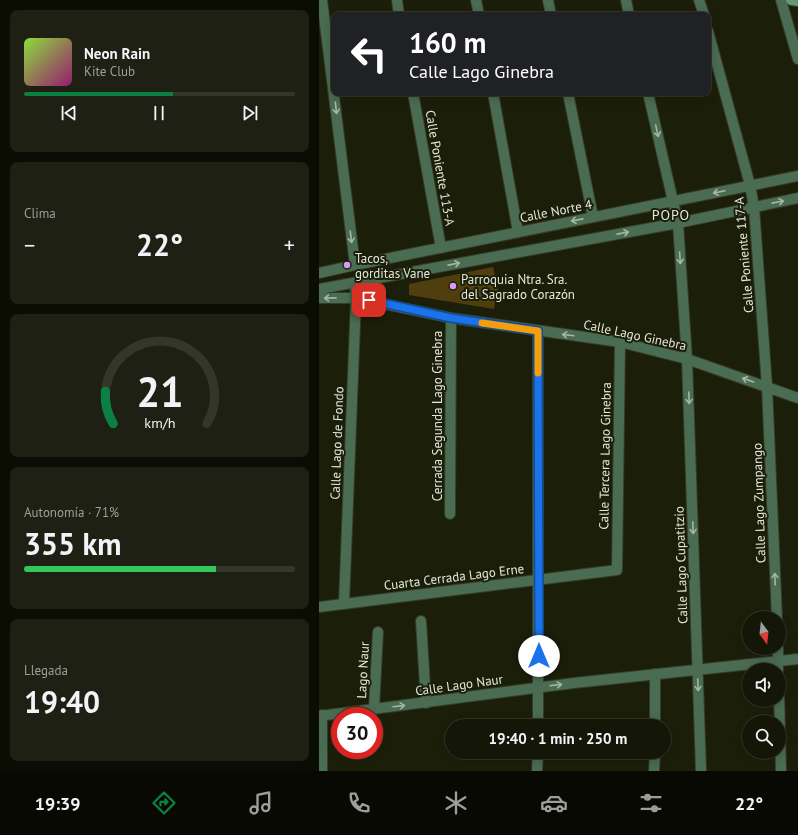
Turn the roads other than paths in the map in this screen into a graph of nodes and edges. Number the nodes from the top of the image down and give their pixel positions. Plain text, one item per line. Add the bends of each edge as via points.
1 (322, 0) edge
2 (397, 0) edge
3 (476, 0) edge
4 (548, 0) edge
5 (625, 0) edge
6 (699, 0) edge
7 (781, 0) edge
8 (791, 0) edge
9 (798, 1) edge
10 (399, 12) edge
11 (478, 12) edge
12 (550, 12) edge
13 (628, 12) edge
14 (703, 12) edge
15 (711, 42) edge
16 (798, 59) edge
17 (331, 72) edge
18 (334, 96) edge
19 (414, 96) edge
20 (494, 96) edge
21 (568, 96) edge
22 (649, 96) edge
23 (798, 176) edge
24 (750, 185) junction
25 (798, 198) edge
26 (674, 202) junction
27 (754, 207) junction
28 (593, 217) junction
29 (678, 223) junction
30 (518, 232) junction
31 (441, 248) junction
32 (355, 265) junction
33 (319, 273) edge
34 (355, 283) junction
35 (319, 289) edge
36 (319, 298) edge
37 (356, 298) junction
38 (451, 318) junction
39 (538, 331) junction
40 (620, 342) junction
41 (687, 359) junction
42 (767, 386) junction
43 (798, 398) edge
44 (450, 514) dead end
45 (617, 570) joint
46 (539, 579) junction
47 (344, 604) junction
48 (319, 607) edge
49 (777, 611) edge
50 (421, 621) dead end
51 (378, 632) dead end
52 (798, 659) edge
53 (785, 663) edge
54 (742, 667) edge
55 (697, 669) junction
56 (655, 674) junction
57 (539, 687) junction
58 (426, 703) junction
59 (374, 707) edge
60 (779, 707) edge
61 (383, 708) edge
62 (331, 715) edge
63 (321, 716) edge
64 (538, 719) edge
65 (655, 719) edge
66 (538, 759) edge
67 (655, 759) edge
68 (322, 771) edge
69 (537, 771) edge
70 (655, 771) edge
71 (701, 771) edge
72 (781, 771) edge

1 -> 17 street
2 - 10 street
3 - 11 street
4 - 12 street
5 - 13 street
6 - 14 street
7 - 16 street
8 - 9 main road
15 - 24 street, Calle Poniente 117-A
18 -> 32 street
19 - 31 street, Calle Poniente 113-A
20 - 30 street
21 - 28 street
22 -> 26 street, Calle Lago Cupatitzio
23 - 24 street, Calle Norte 4
24 -> 26 street, Calle Norte 4
24 - 27 street, Calle Poniente 117-A
27 -> 25 street
26 - 28 street, Calle Norte 4
26 - 29 street, Calle Lago Cupatitzio
27 - 29 street
27 - 42 street, Calle Poniente 117-A
28 -> 30 street, Calle Norte 4
34 -> 29 street
29 -> 41 street, Calle Lago Cupatitzio
30 - 31 street, Calle Norte 4
31 - 32 street, Calle Norte 4
32 - 33 street, Calle Norte 4
34 - 35 street
34 - 37 street, Calle Lago de Fondo
37 -> 36 street, Calle Lago Ginebra
37 - 38 street, Calle Lago Ginebra
37 - 47 street, Calle Lago de Fondo
38 - 39 street, Calle Lago Ginebra
38 - 44 street, Cerrada Segunda Lago Ginebra
40 -> 39 street, Calle Lago Ginebra
39 - 46 street
40 - 41 street, Calle Lago Ginebra
40 - 45 street, Calle Tercera Lago Ginebra
42 -> 41 street, Calle Lago Ginebra
41 -> 55 street, Calle Lago Cupatitzio
42 - 43 street, Calle Lago Ginebra
49 -> 42 street, Calle Lago Zumpango
45 - 46 street, Cuarta Cerrada Lago Erne
46 - 47 street, Cuarta Cerrada Lago Erne
46 - 57 street
47 - 48 street, Cuarta Cerrada Lago Erne
50 - 58 street
51 - 59 street, Lago Naur
52 - 53 street, Calle Lago Naur
54 - 55 street, Calle Lago Naur
55 - 56 street, Calle Lago Naur
55 -> 71 street, Calle Lago Cupatitzio
57 -> 56 street, Calle Lago Naur
56 - 65 street
57 - 58 street, Calle Lago Naur
57 - 64 street
61 -> 58 street, Calle Lago Naur
60 - 72 street
62 - 63 street, Calle Lago Naur
63 - 68 street
66 - 69 street
67 - 70 street

